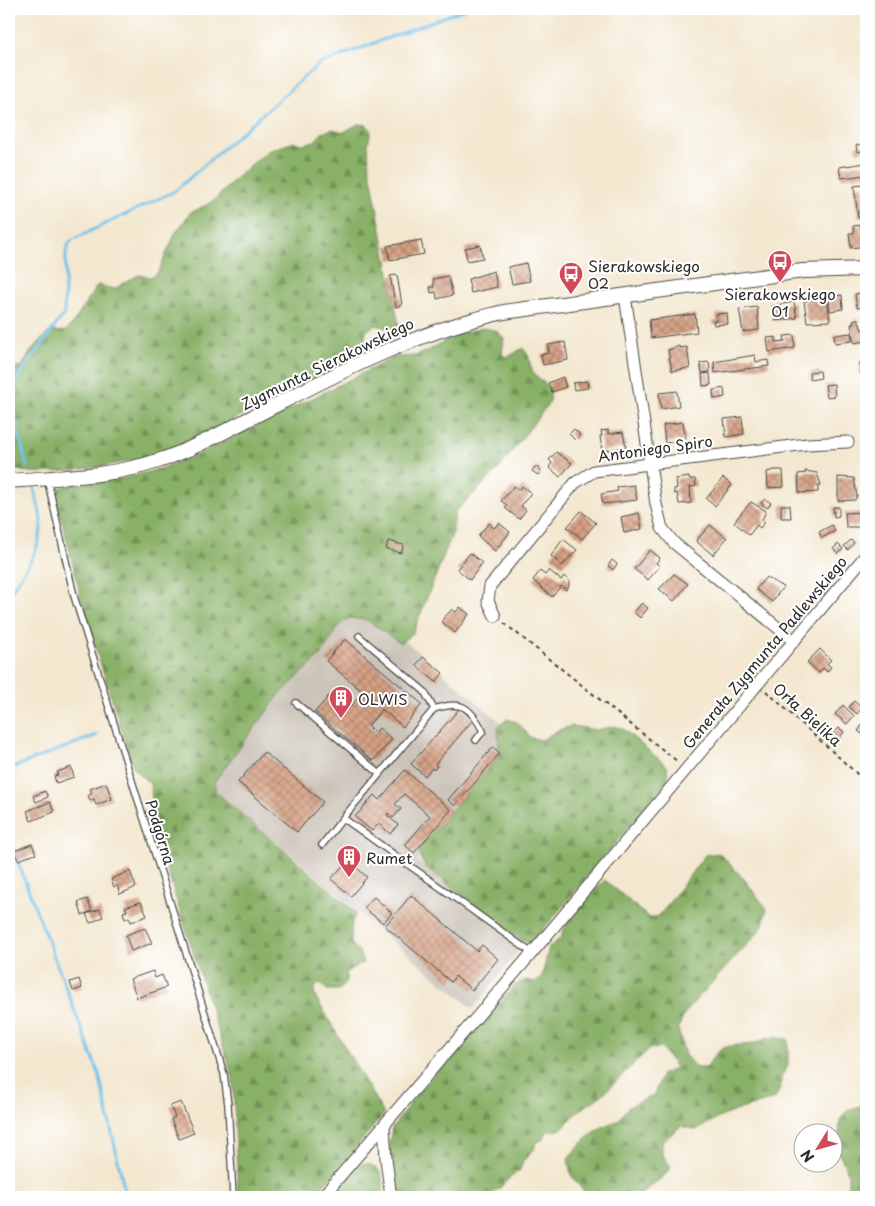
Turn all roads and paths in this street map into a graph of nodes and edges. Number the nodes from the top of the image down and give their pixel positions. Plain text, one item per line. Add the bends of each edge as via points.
1 (866, 269) edge
2 (625, 296) junction
3 (848, 442) dead end
4 (650, 462) junction
5 (47, 478) junction
6 (9, 481) edge
7 (866, 555) edge
8 (495, 616) joint
9 (359, 636) dead end
10 (793, 640) junction
11 (757, 683) junction
12 (296, 703) dead end
13 (434, 709) junction
14 (476, 740) dead end
15 (685, 768) junction
16 (380, 774) junction
17 (866, 782) edge
18 (344, 818) junction
19 (322, 844) dead end
20 (532, 953) junction
21 (384, 1125) junction
22 (233, 1197) edge
23 (322, 1197) edge
24 (391, 1197) edge

1 - 2 street, Zygmunta Sierakowskiego via 803,271
2 - 4 street
2 - 5 street, Zygmunta Sierakowskiego via 504,312 462,322 392,347 171,456 127,470
3 - 4 street, Antoniego Spiro
4 - 8 street, Antoniego Spiro via 594,471 575,482 490,586 488,601
4 - 10 street via 658,515 667,536
5 - 6 street, Zygmunta Sierakowskiego
5 - 22 lane, Podgórna via 74,596 224,1074
7 - 10 street, Generała Zygmunta Padlewskiego
8 - 15 path
9 - 13 lane via 424,691
10 - 11 street, Generała Zygmunta Padlewskiego
11 - 15 street, Generała Zygmunta Padlewskiego
11 - 17 path, Orła Bielika
12 - 16 lane
13 - 14 lane via 455,704 470,711 483,731
13 - 16 lane
15 - 20 street, Generała Zygmunta Padlewskiego
16 - 18 lane
18 - 19 lane
18 - 20 lane
20 - 21 street, Generała Zygmunta Padlewskiego
21 - 23 street, Generała Zygmunta Padlewskiego
21 - 24 street

